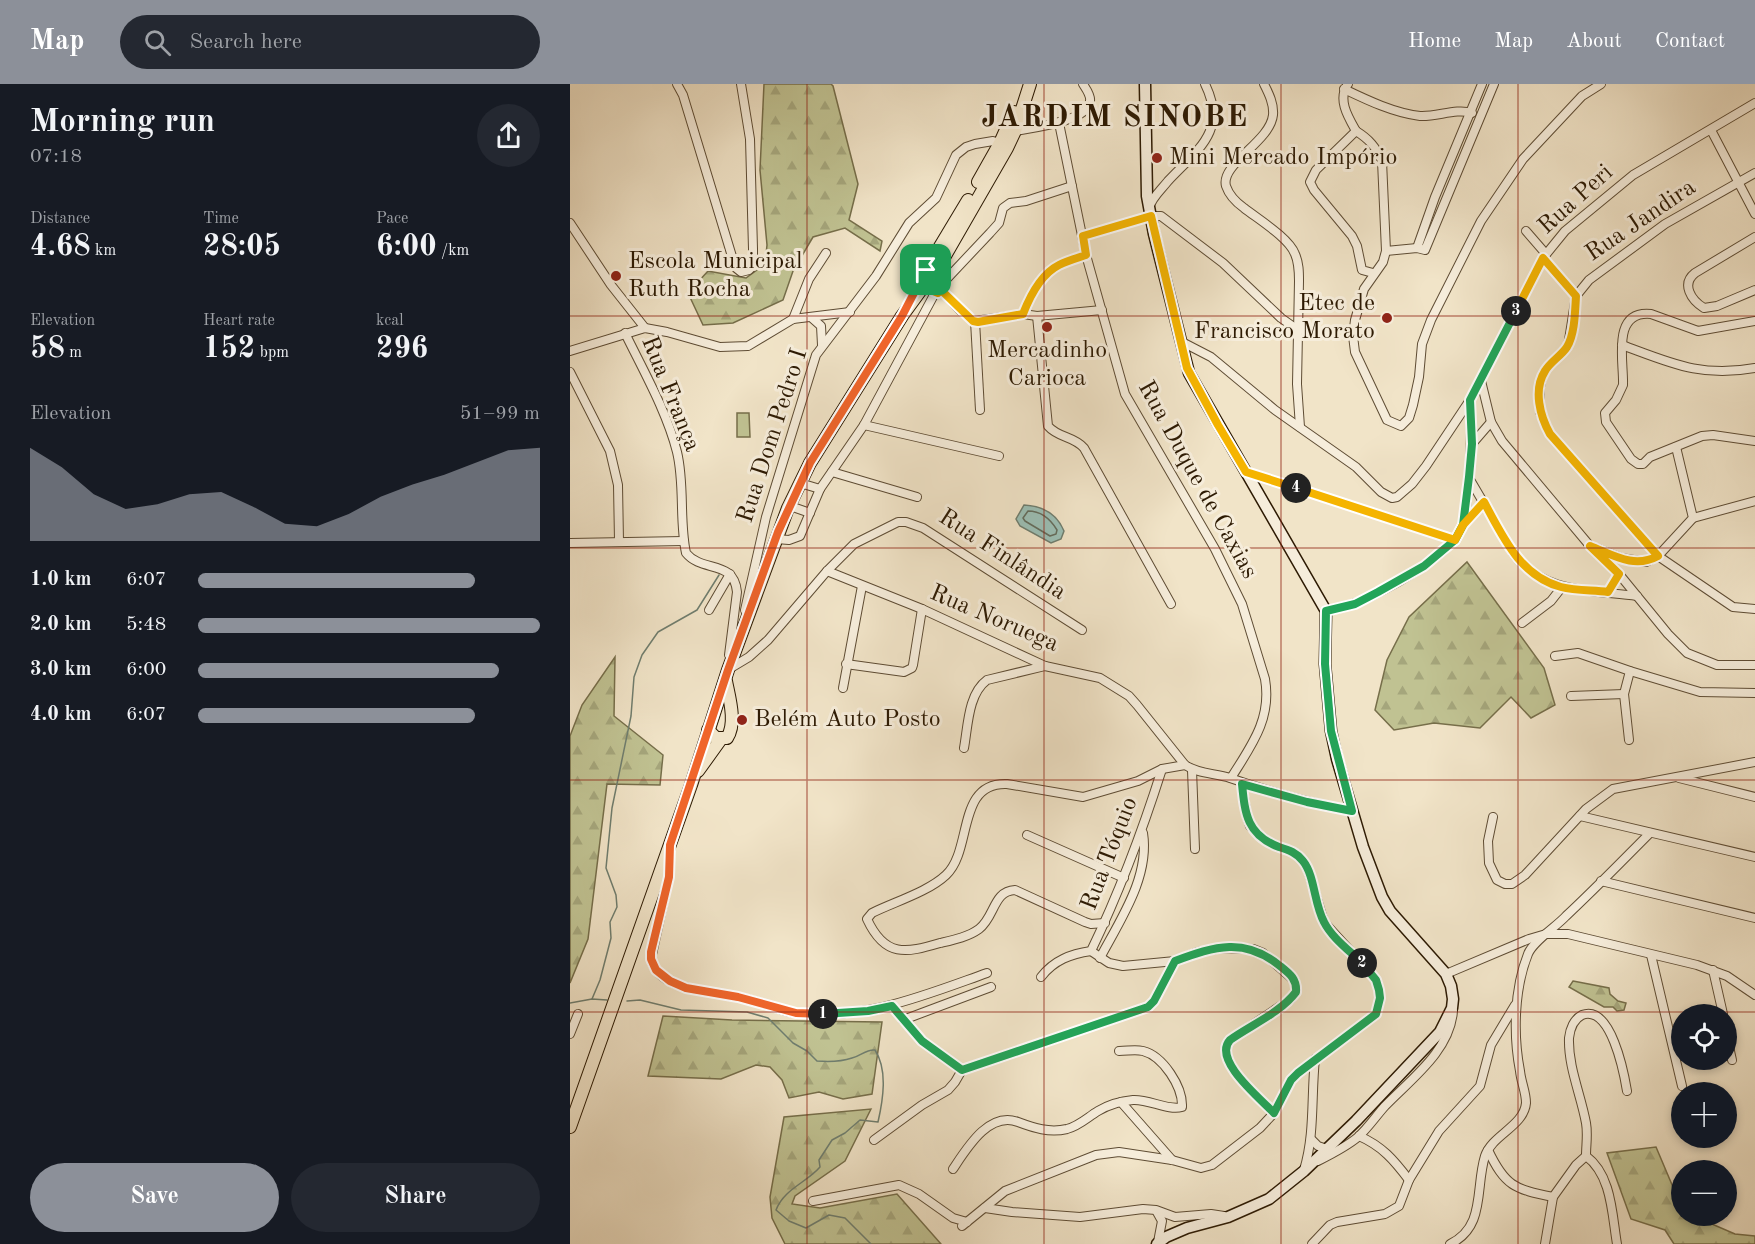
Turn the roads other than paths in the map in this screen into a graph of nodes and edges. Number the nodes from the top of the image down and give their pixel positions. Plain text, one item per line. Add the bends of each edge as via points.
1 (677, 84) edge
2 (741, 84) edge
3 (1023, 84) edge
4 (1030, 84) edge
5 (1083, 84) edge
6 (1145, 84) edge
7 (1205, 84) edge
8 (1264, 84) edge
9 (1482, 84) edge
10 (1494, 84) edge
11 (1601, 84) edge
12 (1346, 86) edge
13 (1755, 103) edge
14 (1469, 112) junction
15 (1480, 117) junction
16 (1059, 123) junction
17 (1711, 130) junction
18 (1015, 131) junction
19 (1356, 131) junction
20 (1000, 143) junction
21 (1755, 173) edge
22 (992, 175) junction
23 (1740, 182) junction
24 (1072, 186) junction
25 (1150, 212) junction
26 (1755, 214) edge
27 (570, 223) edge
28 (1526, 231) dead end
29 (1083, 236) junction
30 (1755, 237) edge
31 (1421, 249) junction
32 (1386, 251) junction
33 (826, 253) dead end
34 (1086, 255) junction
35 (1545, 256) junction
36 (1373, 273) junction
37 (934, 284) junction
38 (1755, 290) edge
39 (1576, 296) junction
40 (1102, 310) junction
41 (850, 312) junction
42 (1023, 314) junction
43 (1038, 316) junction
44 (812, 318) junction
45 (793, 319) junction
46 (975, 321) junction
47 (1755, 321) edge
48 (645, 328) junction
49 (1298, 330) junction
50 (625, 333) junction
51 (1182, 342) junction
52 (822, 345) junction
53 (1622, 345) junction
54 (570, 351) edge
55 (1755, 368) edge
56 (570, 372) edge
57 (1481, 381) junction
58 (1470, 400) junction
59 (980, 410) dead end
60 (1491, 422) junction
61 (864, 425) junction
62 (1300, 428) junction
63 (1755, 441) edge
64 (1472, 444) junction
65 (1676, 447) junction
66 (999, 456) dead end
67 (832, 472) junction
68 (1246, 472) junction
69 (1469, 477) junction
70 (800, 483) junction
71 (820, 489) junction
72 (917, 497) dead end
73 (1755, 501) edge
74 (1484, 502) junction
75 (790, 506) junction
76 (810, 513) junction
77 (1693, 518) junction
78 (1463, 525) junction
79 (776, 539) junction
80 (1455, 540) junction
81 (620, 541) junction
82 (684, 541) junction
83 (570, 543) edge
84 (1590, 546) junction
85 (1658, 556) junction
86 (827, 570) junction
87 (730, 574) junction
88 (1619, 574) junction
89 (862, 586) junction
90 (1562, 587) junction
91 (1608, 592) junction
92 (1637, 596) junction
93 (1171, 604) dead end
94 (922, 609) junction
95 (1755, 609) edge
96 (709, 610) dead end
97 (1326, 611) junction
98 (1522, 623) dead end
99 (1082, 630) dead end
100 (739, 639) junction
101 (1555, 656) dead end
102 (846, 664) junction
103 (1755, 665) edge
104 (1045, 666) junction
105 (1629, 671) junction
106 (726, 673) junction
107 (843, 688) dead end
108 (1755, 693) edge
109 (1624, 694) junction
110 (1571, 696) dead end
111 (708, 730) junction
112 (721, 739) junction
113 (1629, 740) dead end
114 (964, 748) dead end
115 (1755, 762) edge
116 (1189, 767) junction
117 (1161, 769) junction
118 (1675, 777) junction
119 (1231, 778) junction
120 (692, 780) junction
121 (1242, 784) junction
122 (1755, 797) edge
123 (1352, 811) junction
124 (1580, 816) junction
125 (1493, 817) dead end
126 (1142, 831) junction
127 (1650, 833) junction
128 (1027, 835) dead end
129 (670, 845) junction
130 (1195, 849) dead end
131 (1755, 857) edge
132 (1124, 878) junction
133 (1601, 881) junction
134 (1755, 918) edge
135 (1105, 923) junction
136 (1546, 934) junction
137 (1091, 951) junction
138 (1651, 955) junction
139 (1100, 958) junction
140 (1175, 961) junction
141 (1713, 970) junction
142 (987, 973) dead end
143 (1446, 974) junction
144 (1041, 977) dead end
145 (991, 987) dead end
146 (1755, 995) edge
147 (1516, 1001) junction
148 (1453, 1004) junction
149 (1720, 1004) edge
150 (892, 1006) junction
151 (578, 1014) dead end
152 (903, 1020) junction
153 (570, 1034) edge
154 (1119, 1051) dead end
155 (1315, 1059) junction
156 (962, 1070) junction
157 (1298, 1073) junction
158 (1681, 1082) edge
159 (1312, 1084) junction
160 (1627, 1090) dead end
161 (1120, 1102) junction
162 (1274, 1113) junction
163 (570, 1127) edge
164 (1359, 1136) junction
165 (1311, 1139) junction
166 (874, 1140) dead end
167 (1327, 1149) junction
168 (1488, 1150) junction
169 (1586, 1155) junction
170 (1172, 1160) junction
171 (1308, 1167) junction
172 (953, 1169) dead end
173 (1409, 1180) junction
174 (1553, 1197) junction
175 (813, 1201) dead end
176 (985, 1208) junction
177 (1156, 1210) junction
178 (1228, 1217) junction
179 (1158, 1243) edge
180 (1312, 1244) edge
181 (1450, 1244) edge
182 (1545, 1244) edge
183 (1617, 1244) edge

1 - 2 street via 734,263 744,272 753,266 753,249 750,139
3 - 20 main road
4 - 18 main road
5 - 16 street via 1090,97 1089,108
6 - 25 main road via 1145,172
7 - 25 street via 1213,102 1212,127 1201,146 1154,197
8 - 49 street via 1272,104 1270,126 1232,167 1227,187 1238,204 1285,241 1295,254 1299,267
9 - 14 street
10 - 15 street
11 - 36 street via 1582,96 1523,159 1481,221 1431,320 1422,344 1413,405 1401,426 1387,420 1355,352 1355,320
12 - 14 street via 1365,99 1404,113 1436,116
12 - 19 street via 1345,111
13 - 17 street, Rua Peri
14 - 15 street
14 - 31 street
15 - 31 street
16 - 18 street
16 - 24 street, Rua Duque de Caxias
17 - 23 street
17 - 35 street, Rua Peri via 1633,175 1565,231
18 - 22 main road
19 - 32 street via 1371,141 1382,161
19 - 36 street via 1316,170 1310,182 1352,236 1362,270
20 - 22 main road via 1003,148
20 - 37 main road
20 - 41 street, Rua Dom Pedro I via 975,144 956,155 936,198 902,233
21 - 23 street, Rua Jandira
22 - 37 main road via 942,261
23 - 26 street
23 - 39 street, Rua Jandira via 1665,224 1601,269
24 - 29 street, Rua Duque de Caxias
24 - 37 street via 1003,208 990,233
25 - 29 street
25 - 49 street via 1161,216 1223,263
25 - 51 main road
27 - 48 street
28 - 35 street
29 - 34 street, Rua Duque de Caxias
30 - 38 street via 1691,276 1687,285 1698,305 1708,308
31 - 32 street
32 - 36 street via 1383,262
33 - 45 street via 808,279
34 - 40 street, Rua Duque de Caxias
34 - 42 street via 1059,265 1045,276
35 - 39 street
35 - 57 street, Rua Peri
37 - 46 street
37 - 61 street
37 - 70 main road via 902,316
39 - 85 street, Rua Jandira via 1568,346 1542,377 1540,412 1550,434
40 - 43 street
40 - 119 street, Rua Duque de Caxias via 1125,394 1215,549 1242,604 1265,679 1266,713
41 - 44 street
41 - 52 street, Rua Dom Pedro I
42 - 43 street
42 - 46 street
43 - 93 street via 1048,426 1084,448
44 - 45 street
44 - 52 street via 821,326
45 - 48 street via 748,346 731,348
46 - 59 street
47 - 53 street via 1698,331 1644,313 1624,329
48 - 50 street
49 - 62 street
50 - 54 street
50 - 82 street, Rua França via 677,451
51 - 62 street via 1211,357
51 - 68 main road via 1189,373
52 - 100 street, Rua Dom Pedro I via 766,517
53 - 55 street via 1698,370 1734,372
53 - 65 street via 1623,385 1605,413 1606,422 1638,464
56 - 81 street via 610,451 618,485
57 - 58 street, Rua Peri
57 - 60 street
58 - 62 street, Rua Peri via 1412,484 1392,498
58 - 64 street
60 - 64 street
60 - 84 street via 1511,452
61 - 66 street
61 - 67 street
63 - 65 street via 1713,435
64 - 69 street
65 - 77 street
67 - 71 street
67 - 72 street
68 - 80 street
68 - 97 main road
69 - 74 street
69 - 78 street
70 - 71 street
70 - 75 main road
71 - 76 street
73 - 77 street
74 - 78 street
74 - 90 street via 1520,562 1536,576
75 - 76 street
75 - 79 main road
76 - 79 street via 800,536
77 - 85 street
78 - 80 street
79 - 100 main road
80 - 97 street via 1406,576 1355,604
81 - 82 street
81 - 83 street
82 - 87 street via 689,557
84 - 85 street via 1636,562
84 - 88 street
85 - 95 street, Rua Jandira via 1733,607
86 - 89 street, Rua Noruega
86 - 99 street, Rua Finlândia via 854,544 898,522 906,522 923,528
86 - 106 street via 768,640
87 - 96 street
87 - 106 street via 737,592
88 - 91 street
88 - 92 street
89 - 94 street, Rua Noruega
89 - 102 street
90 - 91 street
90 - 98 street via 1547,605
91 - 92 street
92 - 103 street via 1687,653 1717,665
94 - 102 street via 914,664 909,670
94 - 104 street, Rua Noruega
97 - 123 main road via 1325,664 1331,731
100 - 106 main road
101 - 105 street via 1578,653
102 - 107 street
104 - 114 street via 982,684 974,699
104 - 116 street, Rua Noruega via 1113,684 1129,696
105 - 108 street via 1700,692
105 - 109 street
106 - 111 main road
106 - 112 main road via 731,728 727,738
109 - 110 street
109 - 113 street
111 - 112 main road
111 - 120 main road
112 - 120 main road
115 - 118 street
116 - 117 street
116 - 119 street
116 - 130 street
117 - 126 street, Rua Tóquio
117 - 135 street via 1138,781 1083,797 1007,784 988,786 975,801 947,874 868,915 868,922 882,940 904,952 972,933 983,926 1002,894 1015,890 1085,922
118 - 122 street
118 - 124 street via 1613,789
119 - 121 street
120 - 129 main road
121 - 123 street
121 - 155 street via 1250,826 1268,842 1297,854 1303,861 1324,922 1376,980 1379,990 1376,1014
123 - 143 main road via 1366,857 1390,911
124 - 125 street via 1512,884 1497,880 1489,863
124 - 127 street
126 - 132 street, Rua Tóquio
126 - 139 street via 1144,862 1131,899
127 - 131 street
127 - 133 street
128 - 132 street
129 - 150 street via 669,877 651,952 652,965 660,974 686,988 796,1013 848,1013
129 - 163 main road
132 - 135 street, Rua Tóquio
133 - 134 street
133 - 136 street
135 - 137 street, Rua Tóquio
136 - 138 street via 1582,937
136 - 143 street
136 - 147 street via 1529,951
137 - 139 street
137 - 144 street via 1065,957
138 - 141 street
138 - 158 street
139 - 140 street via 1123,966
140 - 156 street via 1148,1007
140 - 162 street via 1209,949 1253,949 1295,981 1296,992 1291,999 1226,1044 1230,1064
141 - 146 street
141 - 149 street
142 - 150 street
143 - 148 main road
145 - 152 street
147 - 168 street via 1525,1106
147 - 173 street via 1491,1044 1480,1086 1448,1120
148 - 164 street via 1447,1034 1435,1054
148 - 167 main road via 1440,1032
150 - 152 street
151 - 153 street
152 - 156 street via 922,1041
154 - 161 street via 1145,1051 1156,1058 1176,1081 1183,1105 1178,1108 1150,1101
155 - 157 street
155 - 159 street
156 - 166 street via 948,1090
157 - 159 street
157 - 162 street
159 - 165 street
160 - 169 street via 1612,1036 1598,1018 1580,1016 1571,1028 1570,1050 1586,1126
161 - 170 street
161 - 172 street via 1062,1130 1040,1129 1008,1119 987,1125
162 - 170 street via 1212,1165 1201,1168
164 - 171 street
164 - 173 street via 1383,1149
165 - 167 street
165 - 171 street
167 - 171 main road
168 - 174 street via 1505,1180 1523,1190
168 - 181 street via 1472,1223 1465,1235
169 - 174 street
169 - 183 street via 1605,1182
170 - 176 street via 1114,1151 1096,1155 1018,1184
171 - 178 main road via 1269,1199
173 - 180 street via 1402,1200 1391,1211 1337,1222
174 - 182 street
175 - 176 street via 899,1185 964,1224
176 - 177 street via 1080,1217
177 - 178 street via 1175,1217
177 - 179 street via 1162,1221
178 - 179 main road via 1187,1228

